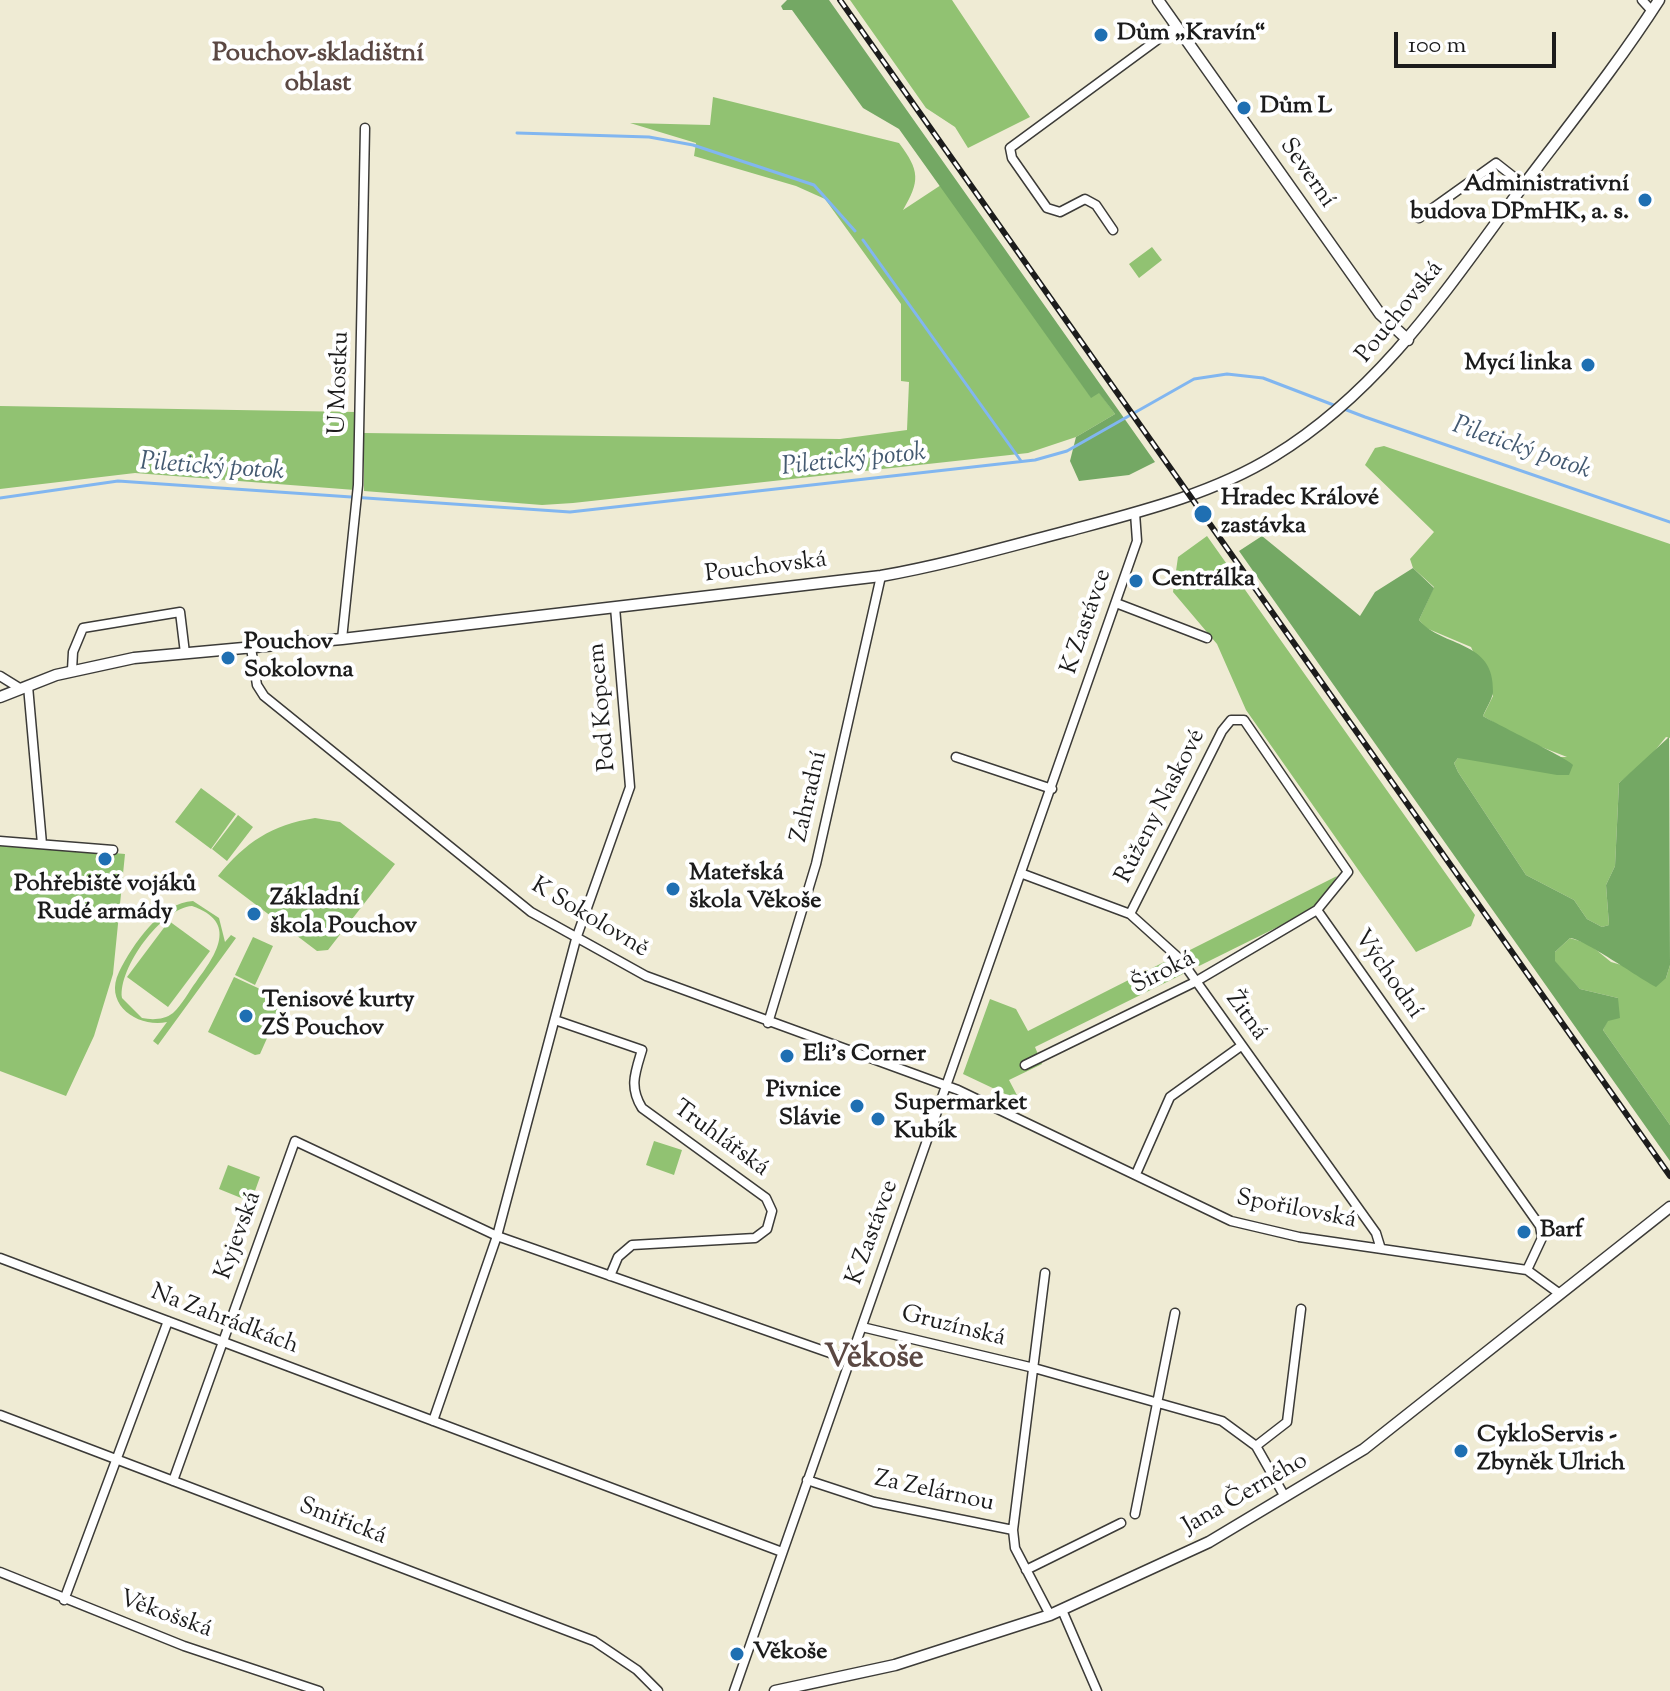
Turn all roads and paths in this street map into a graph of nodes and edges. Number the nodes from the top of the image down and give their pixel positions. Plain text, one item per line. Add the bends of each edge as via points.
1 (1158, 0) edge
2 (1642, 0) edge
3 (1659, 0) edge
4 (1652, 11) junction
5 (1176, 26) junction
6 (365, 128) dead end
7 (1524, 185) junction
8 (1419, 218) dead end
9 (1113, 230) dead end
10 (1408, 340) junction
11 (1135, 513) junction
12 (881, 576) junction
13 (1116, 603) junction
14 (615, 607) junction
15 (1207, 638) dead end
16 (342, 639) junction
17 (251, 648) junction
18 (185, 653) junction
19 (72, 670) junction
20 (0, 676) edge
21 (24, 687) junction
22 (0, 697) edge
23 (956, 757) dead end
24 (1052, 789) junction
25 (0, 841) edge
26 (42, 844) junction
27 (113, 850) dead end
28 (1023, 874) junction
29 (1317, 910) junction
30 (1130, 914) junction
31 (576, 939) junction
32 (1195, 982) junction
33 (555, 1020) junction
34 (768, 1023) junction
35 (1241, 1046) junction
36 (1025, 1065) dead end
37 (948, 1086) junction
38 (1136, 1174) junction
39 (1670, 1207) edge
40 (497, 1236) junction
41 (1380, 1246) junction
42 (0, 1258) edge
43 (1527, 1270) junction
44 (1045, 1273) dead end
45 (610, 1276) junction
46 (1560, 1294) junction
47 (1301, 1309) dead end
48 (1175, 1313) dead end
49 (168, 1321) junction
50 (862, 1327) junction
51 (223, 1342) junction
52 (850, 1360) junction
53 (1034, 1368) junction
54 (1156, 1402) junction
55 (0, 1415) edge
56 (433, 1421) junction
57 (1256, 1446) junction
58 (117, 1459) junction
59 (807, 1480) junction
60 (173, 1481) junction
61 (1285, 1497) junction
62 (1135, 1514) dead end
63 (1121, 1523) dead end
64 (1013, 1530) junction
65 (782, 1552) junction
66 (1026, 1570) junction
67 (0, 1572) edge
68 (64, 1600) junction
69 (1062, 1610) junction
70 (1050, 1615) junction
71 (319, 1691) edge
72 (658, 1691) edge
73 (734, 1691) edge
74 (775, 1691) edge
75 (1097, 1691) edge

1 - 5 street, Severní
2 - 4 street
3 - 4 street, Pouchovská
4 - 7 street, Pouchovská
5 - 9 street via 1010,148 1047,208 1060,212 1085,199 1096,205
5 - 10 street, Severní via 1380,314
6 - 16 street, U Mostku via 358,485
7 - 8 street via 1496,163
7 - 10 street, Pouchovská
10 - 11 street, Pouchovská via 1361,391 1273,457 1235,477
11 - 12 street, Pouchovská
11 - 13 street, K Zastávce via 1137,541
12 - 14 street, Pouchovská
12 - 34 street, Zahradní via 816,864
13 - 15 street
13 - 24 street, K Zastávce
14 - 16 street, Pouchovská
14 - 31 street, Pod Kopcem via 630,787
16 - 17 street, Pouchovská
17 - 18 street, Pouchovská
17 - 31 street, K Sokolovně via 264,696 523,906
18 - 19 street, Pouchovská
18 - 19 street via 180,612 83,628
19 - 21 street, Pouchovská
20 - 21 street
21 - 22 street, Pouchovská
21 - 26 street
23 - 24 street
24 - 28 street, K Zastávce
25 - 26 street
26 - 27 street
28 - 30 street, Žitná
28 - 37 street, K Zastávce
29 - 30 street, Růženy Naskové via 1348,872 1244,720 1231,720
29 - 32 street, Široká
29 - 43 street, Východní via 1540,1226 1542,1238
30 - 32 street, Žitná via 1181,960
31 - 33 street
31 - 34 street, K Sokolovně via 646,976
32 - 35 street, Žitná
32 - 36 street, Široká
33 - 40 street
33 - 45 street, Truhlářská via 642,1050 633,1078 633,1094 642,1108 769,1202 772,1216 762,1236 632,1245 618,1257
34 - 37 street, K Sokolovně
35 - 38 street via 1170,1097
35 - 41 street, Žitná via 1376,1233
37 - 38 street, Spořilovská
37 - 50 street, K Zastávce
38 - 41 street, Spořilovská via 1247,1226
39 - 46 street, Jana Černého
40 - 45 street
40 - 51 street, Kyjevská via 295,1141
40 - 56 street
41 - 43 street, Spořilovská
42 - 49 street, Na Zahrádkách
43 - 46 street, Spořilovská
44 - 53 street, Gruzínská
45 - 52 street
46 - 61 street, Jana Černého via 1364,1449
47 - 57 street, Jana Černého via 1287,1422
48 - 54 street
49 - 51 street, Na Zahrádkách
49 - 58 street
50 - 52 street, K Zastávce
50 - 53 street, Gruzínská
51 - 56 street, Na Zahrádkách
51 - 60 street, Kyjevská
52 - 59 street, K Zastávce
53 - 54 street, Gruzínská
53 - 64 street, Gruzínská
54 - 57 street, Gruzínská via 1222,1421
54 - 62 street
55 - 58 street, Smiřická
56 - 65 street, Na Zahrádkách
57 - 61 street, Gruzínská
58 - 60 street, Smiřická
58 - 68 street
59 - 64 street, Za Zelárnou via 874,1502
59 - 65 street, K Zastávce
60 - 72 street, Smiřická via 594,1641
61 - 69 street, Jana Černého via 1209,1542
63 - 66 street
64 - 66 street, Za Zelárnou
65 - 73 street, K Zastávce
66 - 70 street, Za Zelárnou
67 - 68 street, Věkošská
68 - 71 street, Věkošská
69 - 70 street, Jana Černého
69 - 75 street
70 - 74 street, Jana Černého via 895,1665

